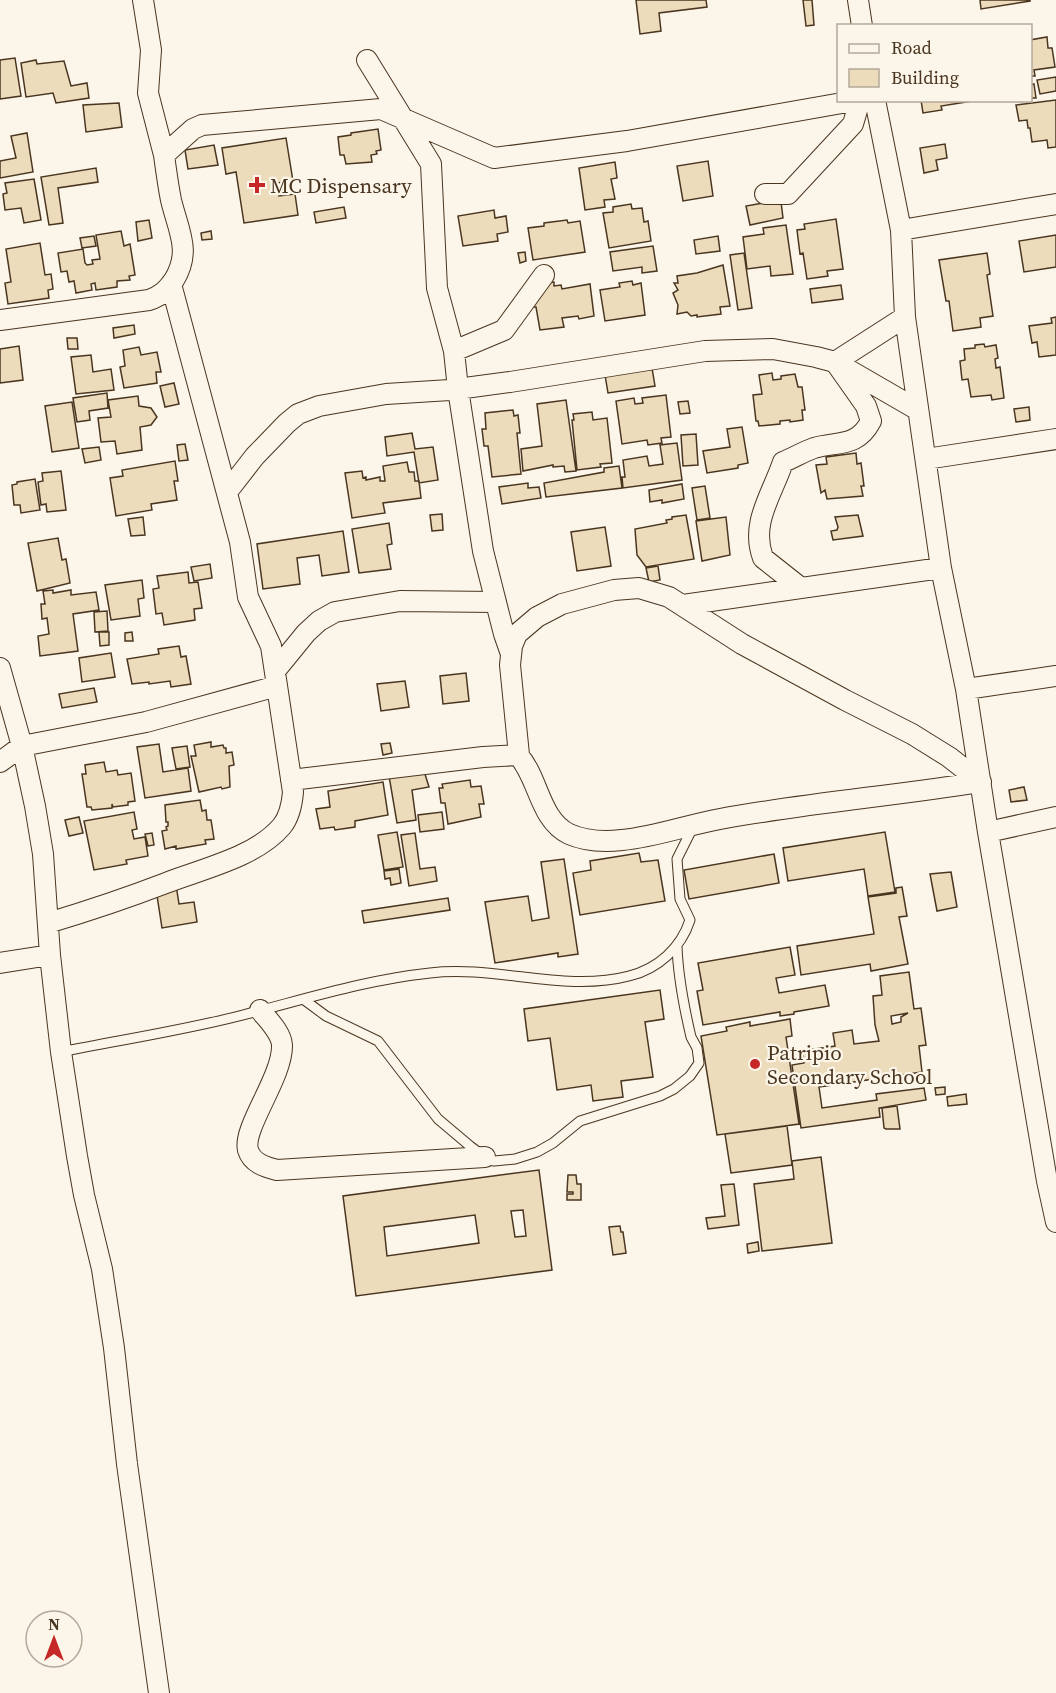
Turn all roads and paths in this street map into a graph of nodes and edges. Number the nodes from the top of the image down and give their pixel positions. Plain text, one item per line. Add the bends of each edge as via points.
1 (143, 0) edge
2 (858, 0) edge
3 (862, 24) edge
4 (367, 60) dead end
5 (849, 102) edge
6 (859, 102) edge
7 (874, 102) edge
8 (403, 119) junction
9 (164, 154) junction
10 (765, 194) dead end
11 (1056, 204) edge
12 (901, 230) junction
13 (543, 275) dead end
14 (171, 284) junction
15 (906, 317) junction
16 (0, 320) edge
17 (454, 351) junction
18 (835, 362) junction
19 (458, 389) junction
20 (918, 411) junction
21 (1056, 439) edge
22 (926, 459) junction
23 (227, 492) junction
24 (941, 568) junction
25 (801, 588) junction
26 (496, 602) junction
27 (683, 605) junction
28 (511, 654) junction
29 (0, 668) edge
30 (1056, 676) edge
31 (276, 678) junction
32 (966, 689) junction
33 (22, 746) junction
34 (519, 755) junction
35 (0, 762) edge
36 (291, 780) junction
37 (981, 783) junction
38 (1056, 818) edge
39 (694, 825) junction
40 (988, 832) junction
41 (48, 923) junction
42 (677, 946) junction
43 (50, 955) junction
44 (0, 963) edge
45 (303, 999) junction
46 (260, 1010) junction
47 (61, 1052) junction
48 (485, 1157) junction
49 (1051, 1180) edge
50 (1056, 1222) edge
51 (159, 1693) edge

1 - 9 street via 152,50 148,93
2 - 3 street
4 - 8 street
5 - 8 street via 627,141 494,158
6 - 10 street via 853,124 788,194
7 - 12 street
8 - 9 street via 381,109 212,123 193,129
8 - 17 street via 431,164 437,288
9 - 14 street via 171,200 184,243 181,266
11 - 12 street
12 - 15 street
13 - 17 street via 504,330
14 - 16 street via 161,295 149,300
14 - 23 street
15 - 18 street
15 - 20 street
17 - 19 street
18 - 19 street via 773,349 705,351
18 - 20 street
18 - 25 street via 866,405 871,421 867,430 846,443 812,449 783,462 760,516 758,535 763,558
19 - 23 street via 386,394 308,409 278,432
19 - 26 street via 478,528
20 - 22 street
21 - 22 street
22 - 24 street
23 - 31 street via 248,597 271,645
24 - 25 street
24 - 32 street
25 - 27 street
26 - 28 street
26 - 31 street via 400,601 335,612 306,633
27 - 28 street via 663,594 639,588 574,600 528,623 516,637
27 - 37 street via 742,644 912,734
28 - 34 street
29 - 33 street
30 - 32 street
31 - 33 street via 146,722
31 - 36 street
32 - 37 street
33 - 35 street
33 - 41 street via 43,854
34 - 36 street
34 - 39 street via 551,818 558,827 578,837 622,841
36 - 41 street via 292,801 287,819 273,835 254,847 142,893
37 - 39 street via 848,799
37 - 40 street
38 - 40 street
39 - 42 lane via 677,859 680,899 690,920
40 - 49 street
41 - 43 street
42 - 45 lane via 642,972 617,978 579,981 470,971 429,973 352,985
42 - 48 lane via 681,992 699,1055 699,1063 690,1076 667,1093 580,1120 537,1152 501,1161
43 - 44 street
43 - 47 street
45 - 46 lane
45 - 48 lane via 326,1016 378,1041 434,1114
46 - 47 lane
46 - 48 street via 282,1044 275,1078 248,1135 248,1150 262,1167 277,1170
47 - 51 street via 82,1185 102,1269
49 - 50 street

